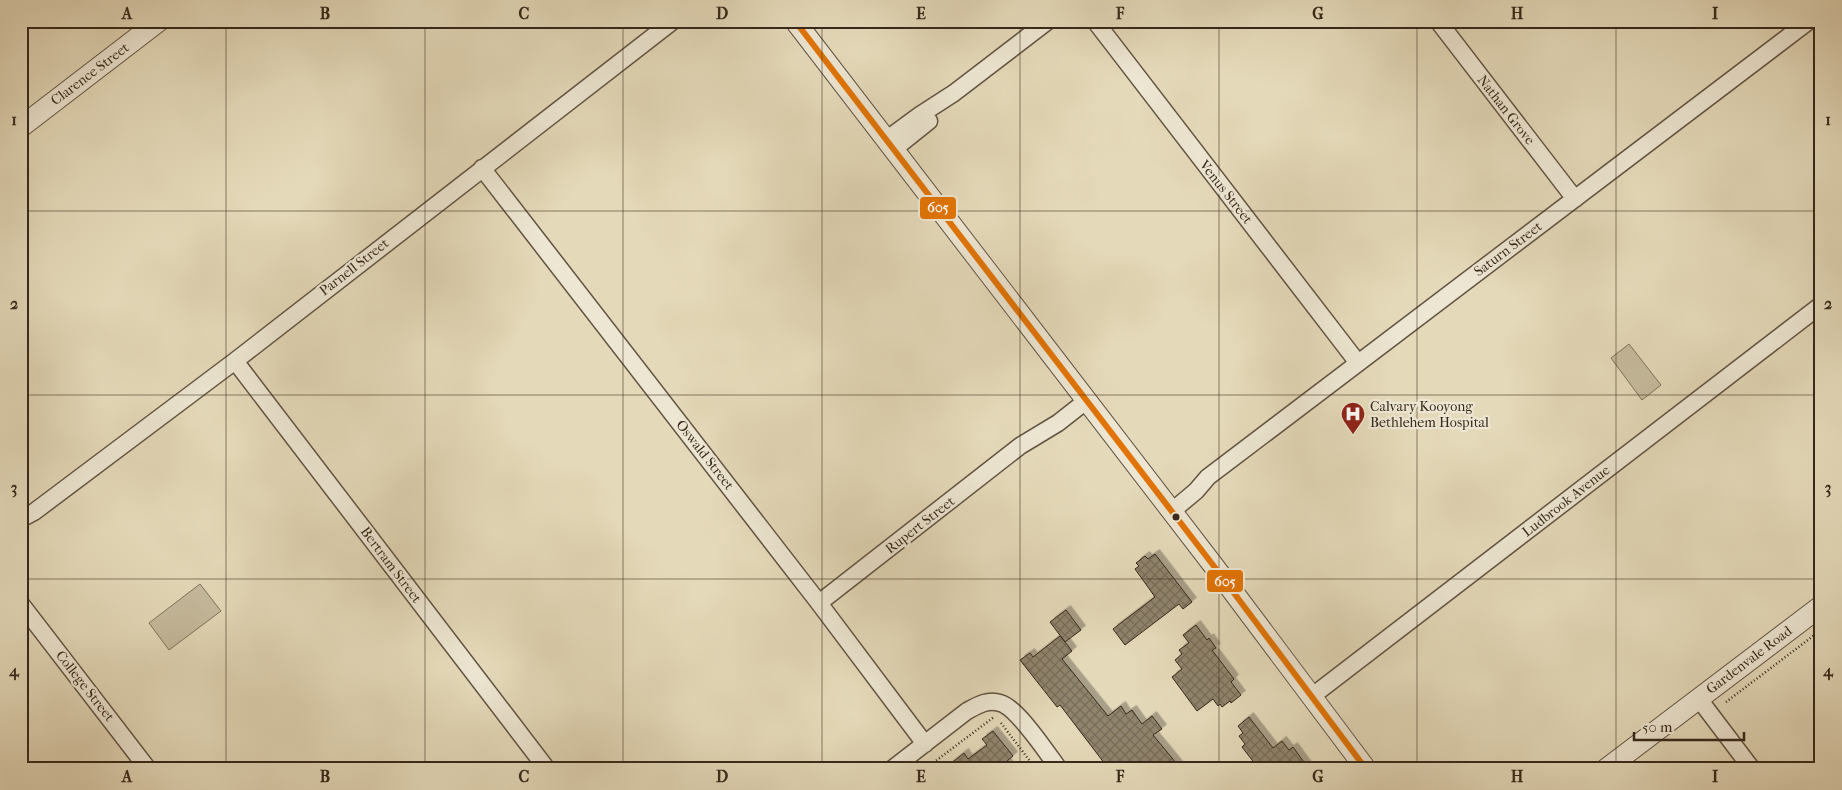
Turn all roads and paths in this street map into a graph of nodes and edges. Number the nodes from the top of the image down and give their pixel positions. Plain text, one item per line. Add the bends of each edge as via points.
1 (159, 21) edge
2 (673, 21) edge
3 (795, 21) edge
4 (1048, 21) edge
5 (1095, 21) edge
6 (1438, 21) edge
7 (1809, 21) edge
8 (21, 127) edge
9 (890, 145) junction
10 (482, 168) junction
11 (1575, 199) junction
12 (1821, 305) edge
13 (234, 360) junction
14 (1358, 363) junction
15 (1083, 397) junction
16 (1168, 508) junction
17 (28, 515) edge
18 (21, 529) edge
19 (819, 603) junction
20 (21, 604) edge
21 (1821, 606) edge
22 (1821, 630) edge
23 (1311, 697) junction
24 (1704, 706) junction
25 (925, 744) junction
26 (148, 769) edge
27 (547, 769) edge
28 (892, 769) edge
29 (926, 769) edge
30 (1036, 769) edge
31 (1059, 769) edge
32 (1366, 769) edge
33 (1606, 769) edge
34 (1752, 769) edge

1 - 8 street, Clarence Street
2 - 10 street, Parnell Street
3 - 9 street
4 - 9 street via 954,94 920,115
5 - 14 street, Venus Street
6 - 11 street, Nathan Grove
7 - 11 street, Saturn Street
9 - 15 street
10 - 13 street, Parnell Street
10 - 19 street, Oswald Street
11 - 14 street, Saturn Street
12 - 23 street, Ludbrook Avenue
13 - 17 street, Parnell Street
13 - 27 street, Bertram Street
14 - 16 street, Saturn Street via 1208,477 1196,491
15 - 16 street
15 - 19 street, Rupert Street via 1052,415 1020,446
16 - 23 street
17 - 18 street, Parnell Street
19 - 25 street, Oswald Street
20 - 26 street, College Street
21 - 24 street, Gardenvale Road
22 - 24 path
23 - 32 street
24 - 33 street, Gardenvale Road
24 - 34 street
25 - 28 street
25 - 31 street via 973,708 988,702 1002,703 1013,710
29 - 30 path via 995,716

